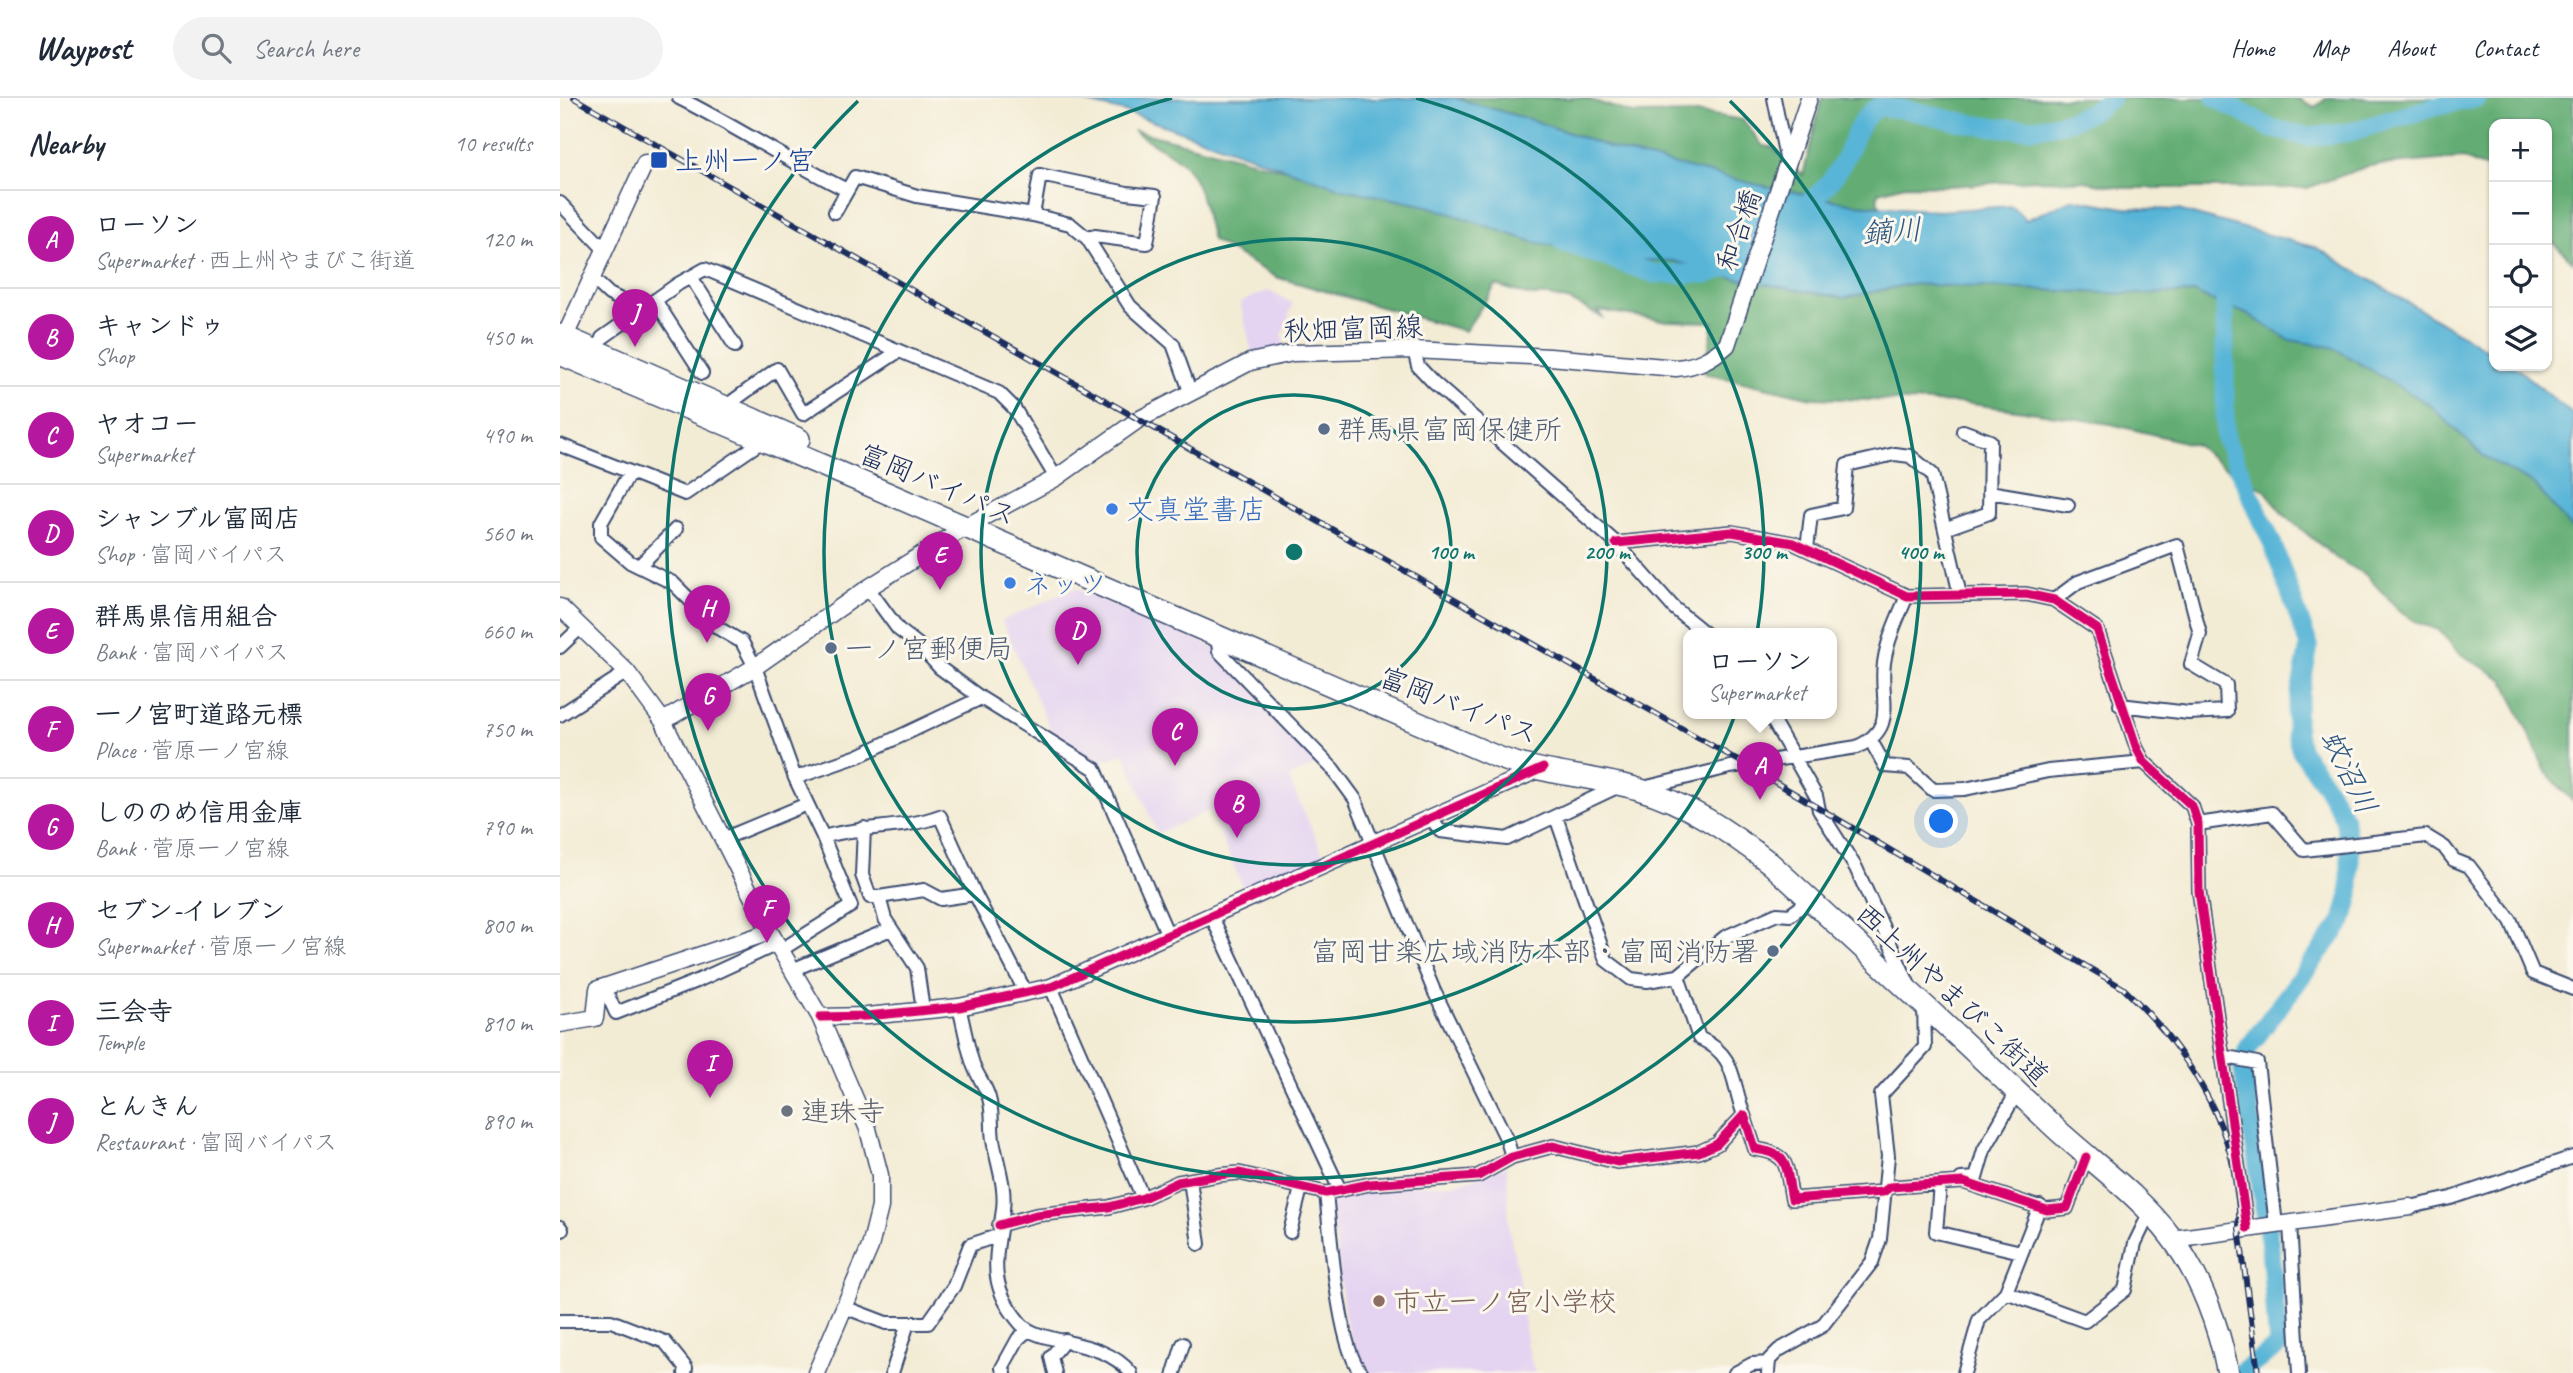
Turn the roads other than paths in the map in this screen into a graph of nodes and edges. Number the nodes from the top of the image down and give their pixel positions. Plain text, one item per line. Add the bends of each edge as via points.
1 (679, 98) edge
2 (1774, 98) edge
3 (1809, 98) edge
4 (646, 163) dead end
5 (1787, 163) junction
6 (847, 190) junction
7 (560, 203) edge
8 (835, 212) dead end
9 (1032, 215) junction
10 (1087, 237) junction
11 (605, 250) junction
12 (691, 277) junction
13 (592, 278) junction
14 (1744, 296) joint
15 (654, 300) junction
16 (641, 310) junction
17 (602, 338) dead end
18 (561, 343) edge
19 (734, 346) dead end
20 (1414, 350) junction
21 (899, 351) junction
22 (702, 373) dead end
23 (1191, 391) junction
24 (733, 401) dead end
25 (1963, 431) dead end
26 (764, 440) junction
27 (560, 445) edge
28 (630, 472) junction
29 (1056, 478) junction
30 (1989, 492) junction
31 (2068, 505) dead end
32 (975, 523) junction
33 (676, 528) dead end
34 (1947, 528) junction
35 (1616, 543) junction
36 (1807, 549) junction
37 (639, 566) junction
38 (867, 588) junction
39 (1960, 595) junction
40 (1907, 596) junction
41 (2054, 600) junction
42 (560, 607) edge
43 (581, 627) junction
44 (1699, 628) edge
45 (1217, 635) junction
46 (560, 647) edge
47 (755, 667) junction
48 (627, 672) junction
49 (981, 698) junction
50 (2120, 705) junction
51 (560, 715) edge
52 (1772, 719) edge
53 (663, 721) junction
54 (1871, 741) junction
55 (1796, 758) junction
56 (2144, 762) junction
57 (1543, 768) junction
58 (794, 778) junction
59 (1630, 787) junction
60 (807, 804) junction
61 (1556, 817) junction
62 (1431, 819) junction
63 (2198, 824) junction
64 (864, 828) junction
65 (823, 837) junction
66 (723, 839) junction
67 (1374, 845) junction
68 (975, 894) junction
69 (874, 897) junction
70 (1810, 900) junction
71 (851, 906) junction
72 (1212, 917) junction
73 (891, 929) junction
74 (1168, 935) junction
75 (776, 942) junction
76 (792, 970) junction
77 (1678, 976) junction
78 (604, 987) junction
79 (1051, 987) junction
80 (2573, 989) edge
81 (1027, 993) junction
82 (1918, 999) junction
83 (959, 1007) junction
84 (923, 1010) junction
85 (820, 1017) junction
86 (560, 1024) edge
87 (2227, 1057) junction
88 (2017, 1092) junction
89 (1744, 1115) junction
90 (1512, 1157) junction
91 (2086, 1157) junction
92 (2573, 1157) edge
93 (1190, 1180) junction
94 (1959, 1183) junction
95 (1940, 1184) junction
96 (1301, 1188) junction
97 (1340, 1190) junction
98 (1883, 1192) junction
99 (1326, 1193) junction
100 (1143, 1198) junction
101 (2040, 1206) junction
102 (2410, 1207) joint
103 (2150, 1212) junction
104 (2283, 1225) junction
105 (2247, 1228) junction
106 (998, 1231) junction
107 (1290, 1232) dead end
108 (2172, 1239) junction
109 (1199, 1244) dead end
110 (2021, 1252) junction
111 (2006, 1292) junction
112 (844, 1307) junction
113 (560, 1321) edge
114 (908, 1323) junction
115 (1028, 1330) junction
116 (1065, 1340) junction
117 (1183, 1344) dead end
118 (1768, 1368) edge
119 (685, 1373) edge
120 (816, 1373) edge
121 (892, 1373) edge
122 (1005, 1373) edge
123 (1055, 1373) edge
124 (1131, 1373) edge
125 (1174, 1373) edge
126 (1362, 1373) edge
127 (1735, 1373) edge
128 (1964, 1373) edge
129 (2228, 1373) edge
130 (2299, 1373) edge

1 - 6 street
2 - 5 street
3 - 5 main road
4 - 11 main road
5 - 14 main road, 和合橋
6 - 8 street
6 - 9 street via 855,177 918,196
7 - 11 street
9 - 10 street via 1070,225
9 - 10 street via 1040,175 1155,196 1147,243
10 - 23 street via 1130,306 1172,344
11 - 13 main road
12 - 15 street
12 - 19 street
12 - 21 street via 705,269
13 - 16 street via 609,294
13 - 18 main road
14 - 20 main road, 秋畑富岡線 via 1727,345 1712,359 1694,366
15 - 16 street
15 - 22 street
16 - 17 street
18 - 26 highway, 富岡バイパス
18 - 32 highway, 富岡バイパス
20 - 23 main road, 秋畑富岡線 via 1293,353 1250,362
20 - 35 street via 1418,366 1433,382
21 - 24 street via 803,414 777,369
21 - 29 street via 999,393 1014,408
23 - 29 main road, 秋畑富岡線 via 1138,420
25 - 30 street via 1990,441
26 - 28 street via 685,494
26 - 32 highway, 富岡バイパス
27 - 28 street
28 - 37 street via 598,530
29 - 32 main road, 秋畑富岡線
30 - 31 street
30 - 34 street via 1989,513
32 - 38 main road, 秋畑富岡線
32 - 45 highway, 富岡バイパス
32 - 57 highway, 富岡バイパス via 1501,745
33 - 37 street
34 - 36 street via 1931,474 1910,456 1895,454 1847,465 1843,508 1811,515
34 - 39 street
35 - 36 street via 1732,532
35 - 44 street via 1674,608
36 - 40 street
37 - 47 street via 685,592 718,628 742,642
38 - 47 main road, 秋畑富岡線
38 - 49 street via 898,629
39 - 40 street
39 - 41 street via 2026,594
40 - 54 street via 1884,663 1885,721
41 - 50 street via 2097,629
41 - 50 street via 2078,582 2176,545 2200,634 2191,664 2226,685 2227,711 2189,713
42 - 43 main road
43 - 46 street
43 - 48 main road
45 - 57 highway, 富岡バイパス via 1497,757
45 - 67 street via 1220,651 1333,769 1355,799
47 - 53 main road, 秋畑富岡線
47 - 58 street
48 - 51 street
48 - 53 main road
49 - 58 street via 858,756
49 - 74 street via 1095,769
50 - 56 street
52 - 55 street
53 - 66 main road
54 - 55 street
54 - 56 street via 1885,766 1909,768 1933,790 1965,789 2048,771
55 - 59 street
55 - 82 street via 1819,810 1856,868
56 - 63 street via 2192,806
57 - 59 highway, 西上州やまびこ街道
57 - 62 main road
58 - 60 street
59 - 61 street
59 - 70 highway, 西上州やまびこ街道 via 1683,806 1730,832
60 - 65 street
60 - 66 street
61 - 62 street via 1507,839 1440,831
61 - 77 street via 1606,960 1630,979
62 - 67 main road
63 - 80 street via 2272,813 2304,850 2426,836 2454,860 2469,866 2511,922 2533,973
63 - 87 street via 2199,891
64 - 65 street
64 - 68 street via 918,824 940,816
64 - 69 street via 862,875
65 - 71 street
66 - 75 main road
67 - 72 main road
67 - 90 street via 1434,991
68 - 69 street via 941,899 924,890
68 - 81 street
69 - 71 street
69 - 73 street
70 - 77 street via 1790,915 1777,914 1725,937
70 - 82 highway, 西上州やまびこ街道
71 - 75 street
72 - 74 main road
72 - 97 street
73 - 76 street
73 - 84 street via 917,968
74 - 79 main road
75 - 76 main road
75 - 78 main road
75 - 78 street via 698,981 616,1013
76 - 85 main road
77 - 89 street via 1699,1038 1716,1045 1728,1059
78 - 86 main road via 598,989 594,1018
79 - 81 main road
79 - 100 street
81 - 83 main road
82 - 88 highway, 西上州やまびこ街道
82 - 98 street via 1925,1047 1881,1095 1888,1156
83 - 84 main road
83 - 106 street via 973,1065 989,1098 1002,1182
84 - 85 main road
85 - 112 main road via 868,1129 880,1175 880,1207 870,1247
87 - 104 street via 2257,1063
87 - 105 street
88 - 91 highway, 西上州やまびこ街道
88 - 94 street via 1984,1150 1976,1178 1962,1178
89 - 90 street via 1717,1144 1699,1152 1617,1162 1553,1146
89 - 98 street via 1755,1149 1777,1152 1783,1158 1792,1199
90 - 97 street via 1478,1176
91 - 101 street via 2067,1208
91 - 103 highway, 西上州やまびこ街道
92 - 102 street
93 - 96 street via 1239,1173
93 - 100 street
93 - 109 street
94 - 95 street
94 - 101 street
95 - 98 street via 1890,1187
95 - 110 street via 1936,1232
96 - 99 street
96 - 107 street
97 - 99 street
98 - 118 street via 1880,1239 1872,1262 1822,1326 1779,1350
99 - 126 street via 1342,1319 1356,1367
100 - 106 street via 1110,1207 1036,1215
101 - 110 street
102 - 104 main road
103 - 108 highway, 西上州やまびこ街道
103 - 111 street via 2135,1243 2124,1290 2085,1321
104 - 105 main road
104 - 130 street
105 - 108 main road
106 - 114 street via 970,1245 954,1286 928,1323
106 - 115 street via 997,1282 1014,1316
108 - 129 highway, 西上州やまびこ街道 via 2216,1326
110 - 111 street
111 - 128 street via 1979,1320
112 - 114 street via 887,1323
112 - 120 main road
113 - 119 street via 611,1321 665,1342 686,1368
114 - 121 street
115 - 116 street
115 - 122 street via 1002,1368
116 - 123 street via 1051,1357
116 - 124 street via 1115,1358
117 - 125 street
118 - 127 street via 1752,1364

